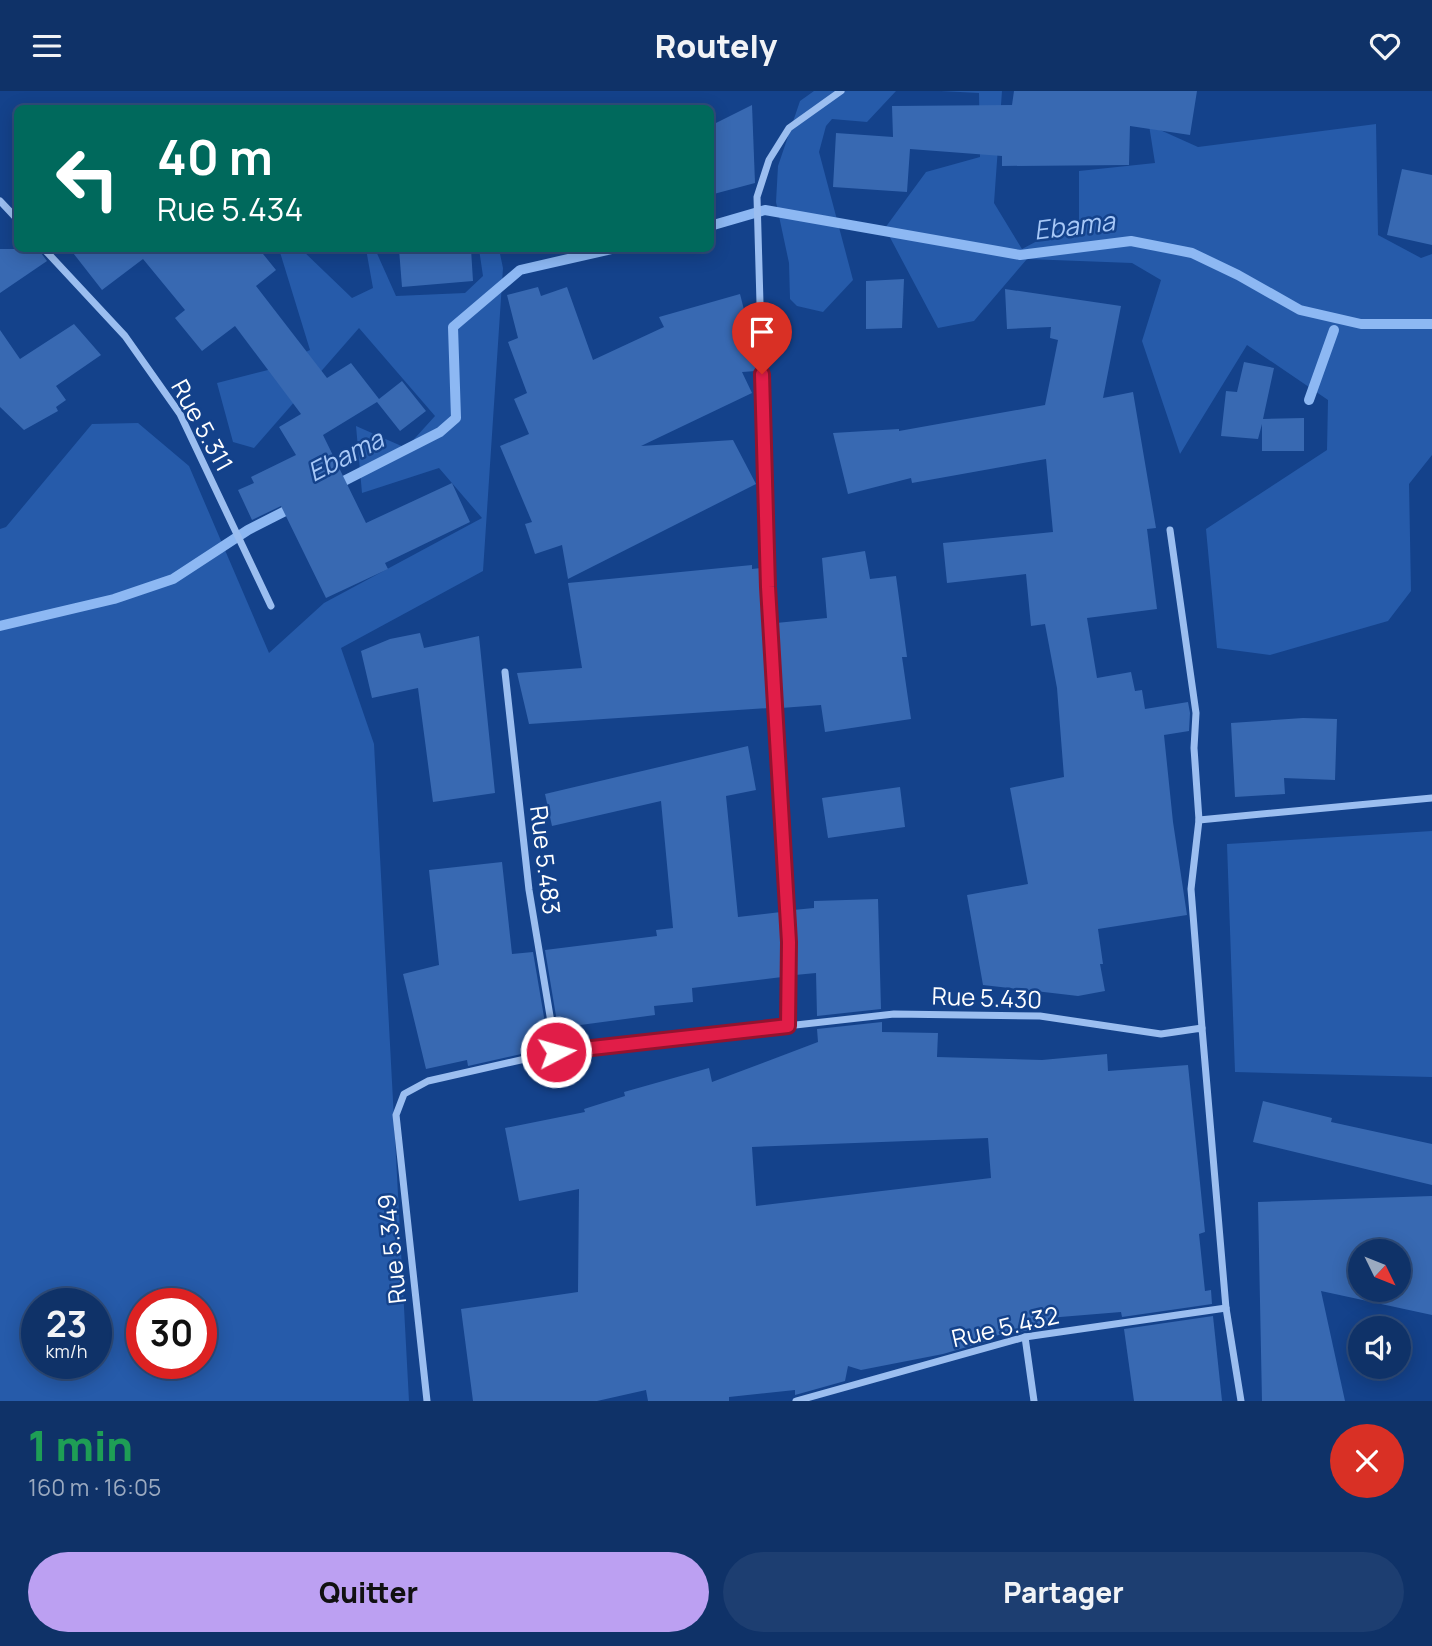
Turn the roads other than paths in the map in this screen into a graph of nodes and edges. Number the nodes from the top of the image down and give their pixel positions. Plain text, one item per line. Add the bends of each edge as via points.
1 (841, 91) edge
2 (0, 201) edge
3 (14, 216) edge
4 (47, 252) edge
5 (1170, 530) dead end
6 (271, 606) dead end
7 (505, 672) dead end
8 (1432, 799) edge
9 (1199, 820) junction
10 (788, 1026) junction
11 (1202, 1028) junction
12 (556, 1052) junction
13 (404, 1094) joint
14 (1226, 1308) junction
15 (1025, 1337) junction
16 (427, 1401) edge
17 (796, 1401) edge
18 (1034, 1401) edge
19 (1241, 1401) edge

1 - 10 street via 789,128 769,160 757,197 768,587 789,942
2 - 3 street
4 - 6 street, Rue 5.311 via 125,336 180,414
5 - 9 street via 1196,713
7 - 12 street, Rue 5.483 via 529,890
8 - 9 street
9 - 11 street via 1191,889
10 - 11 street, Rue 5.430 via 894,1014 1040,1016 1161,1034
10 - 12 street, Rue 5.430
11 - 14 street
12 - 13 street, Rue 5.430 via 428,1081
13 - 16 street, Rue 5.349 via 396,1115
14 - 15 street, Rue 5.432
14 - 19 street
15 - 17 street, Rue 5.432
15 - 18 street

